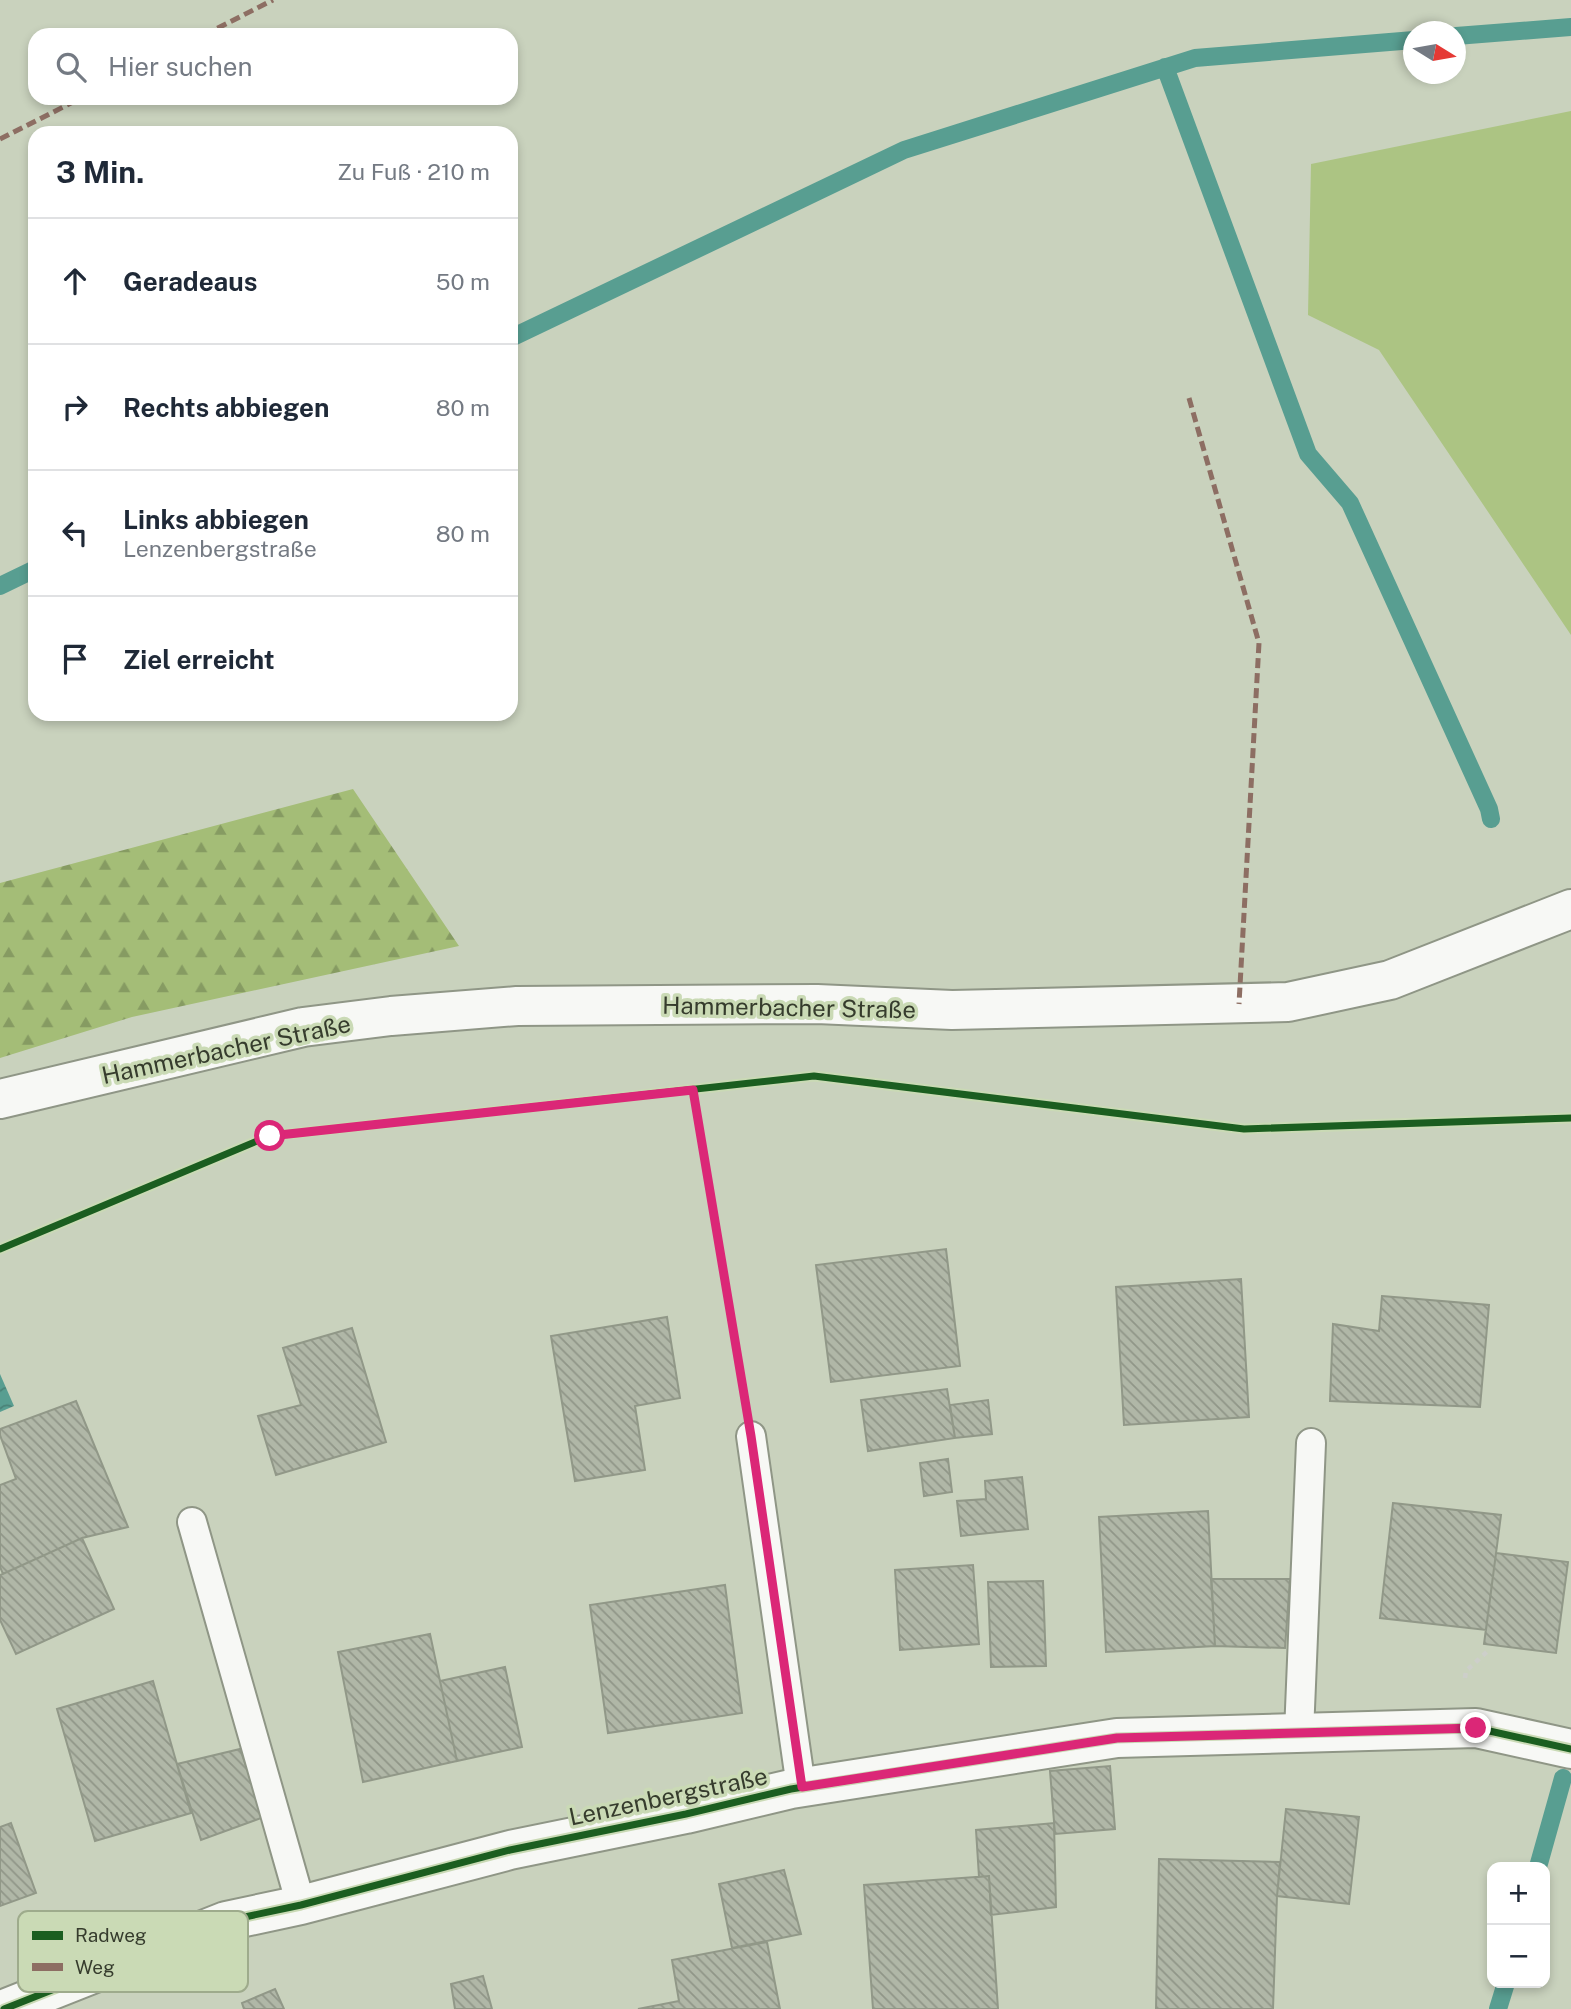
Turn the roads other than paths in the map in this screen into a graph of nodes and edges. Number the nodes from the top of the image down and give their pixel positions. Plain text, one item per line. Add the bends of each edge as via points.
1 (1571, 909) edge
2 (0, 1099) edge
3 (751, 1436) road end
4 (1311, 1443) dead end
5 (192, 1522) dead end
6 (1299, 1734) junction
7 (1571, 1749) edge
8 (802, 1787) junction
9 (301, 1906) junction
10 (248, 1917) edge
11 (43, 1992) edge
12 (4, 2009) edge

1 - 2 street, Hammerbacher Straße via 1390,980 1288,1002 953,1010 817,1004 517,1006 303,1027
3 - 8 lane
4 - 6 lane
5 - 9 lane
6 - 7 street, Lenzenbergstraße via 1476,1728
6 - 8 street, Lenzenbergstraße via 1117,1738
8 - 9 street, Lenzenbergstraße via 510,1850
9 - 10 street, Lenzenbergstraße
11 - 12 street, Lenzenbergstraße

